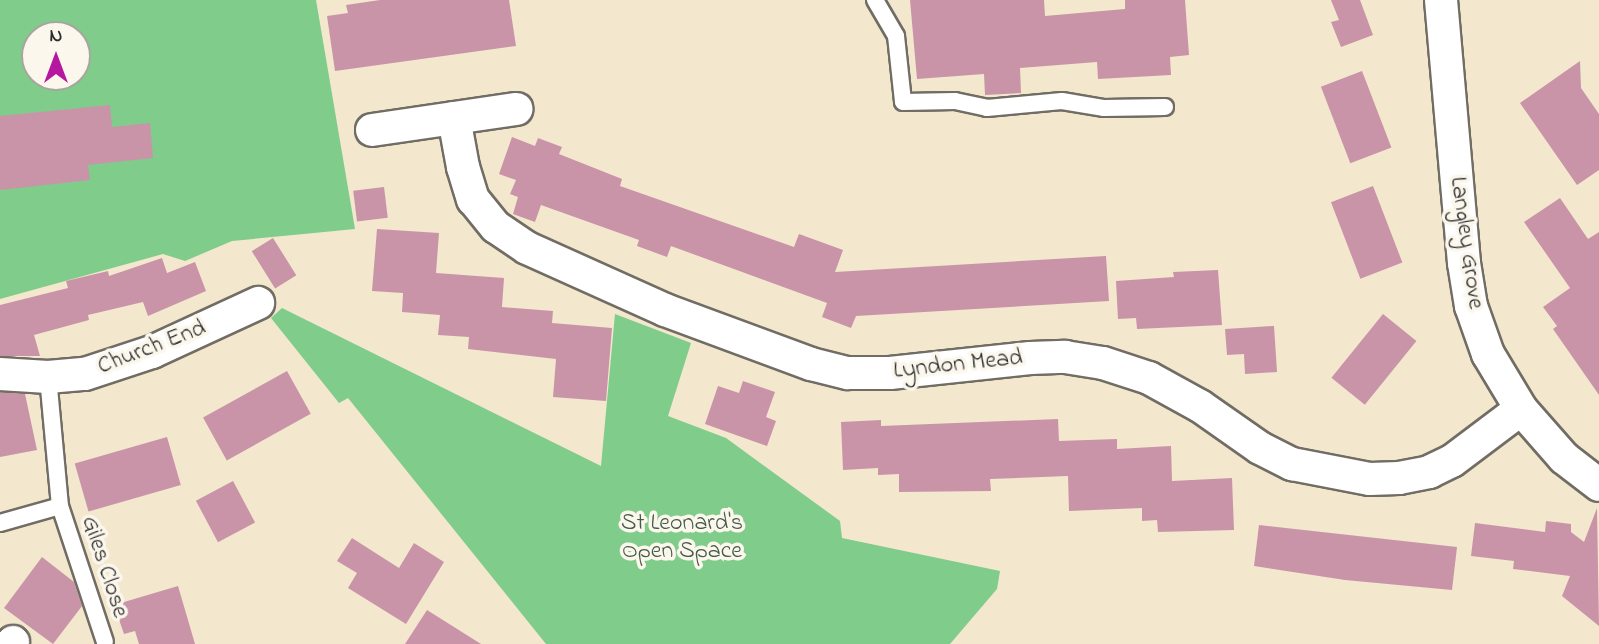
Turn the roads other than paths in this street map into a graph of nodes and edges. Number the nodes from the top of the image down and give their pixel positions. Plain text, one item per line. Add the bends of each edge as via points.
1 (875, 0) edge
2 (1441, 0) edge
3 (1164, 107) dead end
4 (516, 109) dead end
5 (454, 118) junction
6 (372, 130) dead end
7 (258, 303) dead end
8 (0, 374) edge
9 (48, 377) junction
10 (1521, 409) junction
11 (1599, 485) edge
12 (60, 506) junction
13 (0, 523) edge
14 (105, 642) dead end

1 - 3 lane via 896,36 903,102 955,101 987,108 1062,101 1104,108
2 - 10 street, Langley Grove via 1471,306 1488,354
4 - 5 street
5 - 6 street
5 - 10 street, Lyndon Mead via 473,199 496,227 527,248 666,310 811,364 848,373 890,373 1030,358 1102,363 1149,378 1292,464 1370,479 1429,472 1452,461
7 - 9 street, Church End via 128,361 85,374
8 - 9 street, Church End
9 - 12 lane, Giles Close
10 - 11 street, Langley Grove via 1564,458
12 - 13 lane, Giles Close
12 - 14 lane, Giles Close

